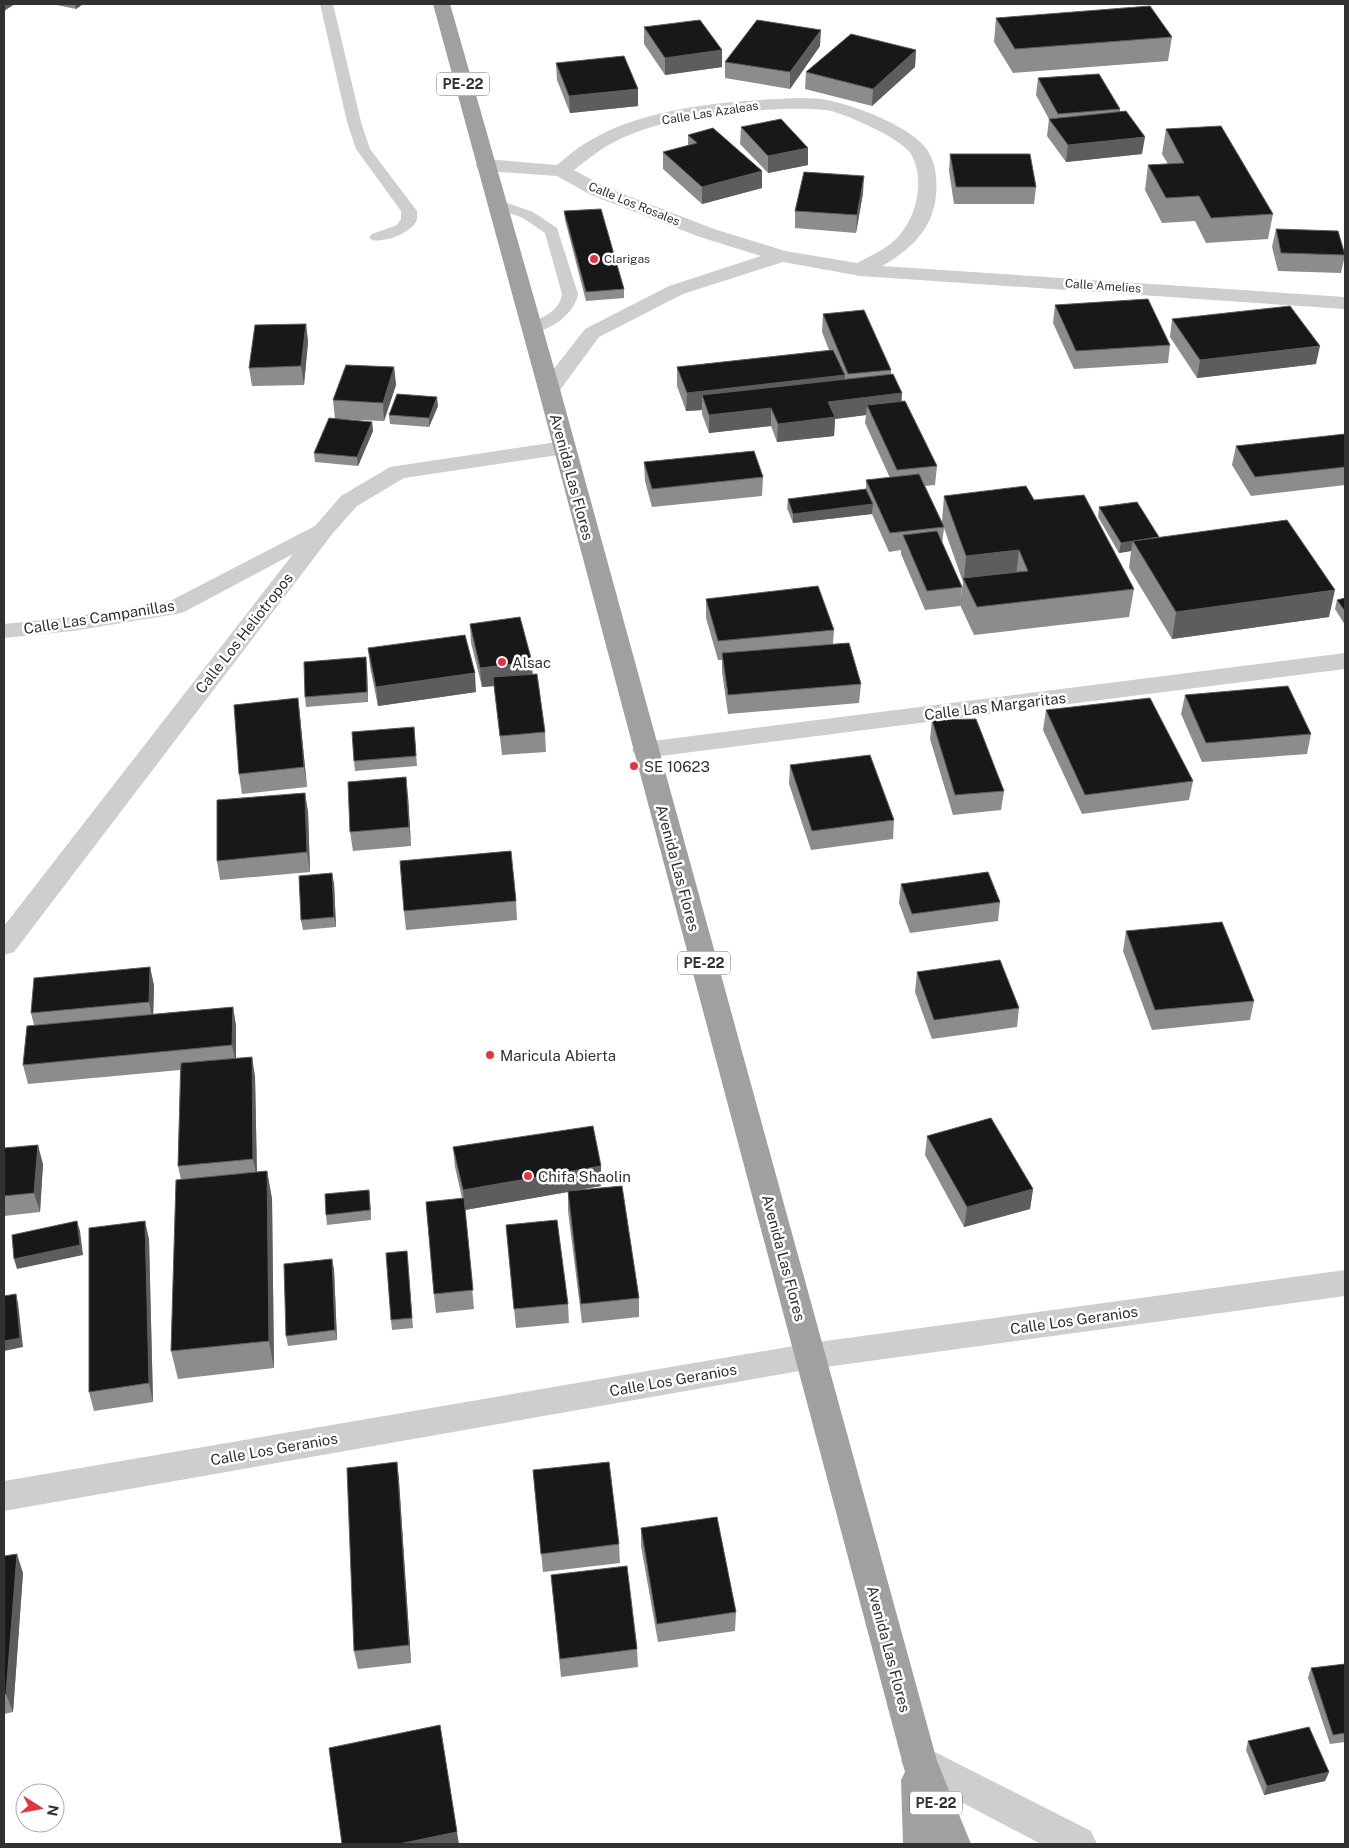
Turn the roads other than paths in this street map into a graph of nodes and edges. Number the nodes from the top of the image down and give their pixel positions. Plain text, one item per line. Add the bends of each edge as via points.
1 (326, 4) edge
2 (441, 4) edge
3 (485, 165) junction
4 (561, 171) junction
5 (496, 204) junction
6 (377, 237) dead end
7 (782, 256) junction
8 (860, 270) junction
9 (1345, 302) edge
10 (532, 328) junction
11 (549, 389) junction
12 (564, 448) junction
13 (325, 528) junction
14 (4, 632) edge
15 (1345, 661) edge
16 (646, 750) junction
17 (4, 945) edge
18 (1345, 1283) edge
19 (811, 1356) junction
20 (4, 1496) edge
21 (919, 1761) junction
22 (922, 1844) edge
23 (952, 1844) edge
24 (1078, 1844) edge

1 - 6 lane via 363,148 409,211 409,220 402,228
2 - 3 highway, Avenida Las Flores / PE-22
3 - 4 street, Calle Los Rosales
3 - 5 highway, Avenida Las Flores / PE-22
4 - 7 street, Calle Los Rosales via 607,194 707,233
4 - 8 street, Calle Las Azaleas via 602,140 662,119 747,105 831,106 898,134 920,152 926,170 928,186 919,220 902,244
5 - 10 highway, Avenida Las Flores / PE-22
5 - 10 lane via 541,222 552,231 555,240 570,304 564,312
7 - 8 street, Calle Los Rosales
7 - 11 street, Calle Los Rosales via 676,290 592,333
8 - 9 street, Calle Amelies
10 - 11 highway, Avenida Las Flores / PE-22
11 - 12 highway, Avenida Las Flores / PE-22
12 - 13 street, Calle Los Heliotropos via 398,472 349,501
12 - 16 highway, Avenida Las Flores / PE-22
13 - 14 street, Calle Las Campanillas via 176,607
13 - 17 street, Calle Los Heliotropos
15 - 16 street, Calle Las Margaritas
16 - 19 highway, Avenida Las Flores / PE-22
18 - 19 street, Calle Los Geranios
19 - 20 street, Calle Los Geranios
19 - 21 highway, Avenida Las Flores / PE-22
21 - 22 highway, Avenida Las Flores / PE-22
21 - 23 highway, Avenida Las Flores / PE-22
21 - 24 street

